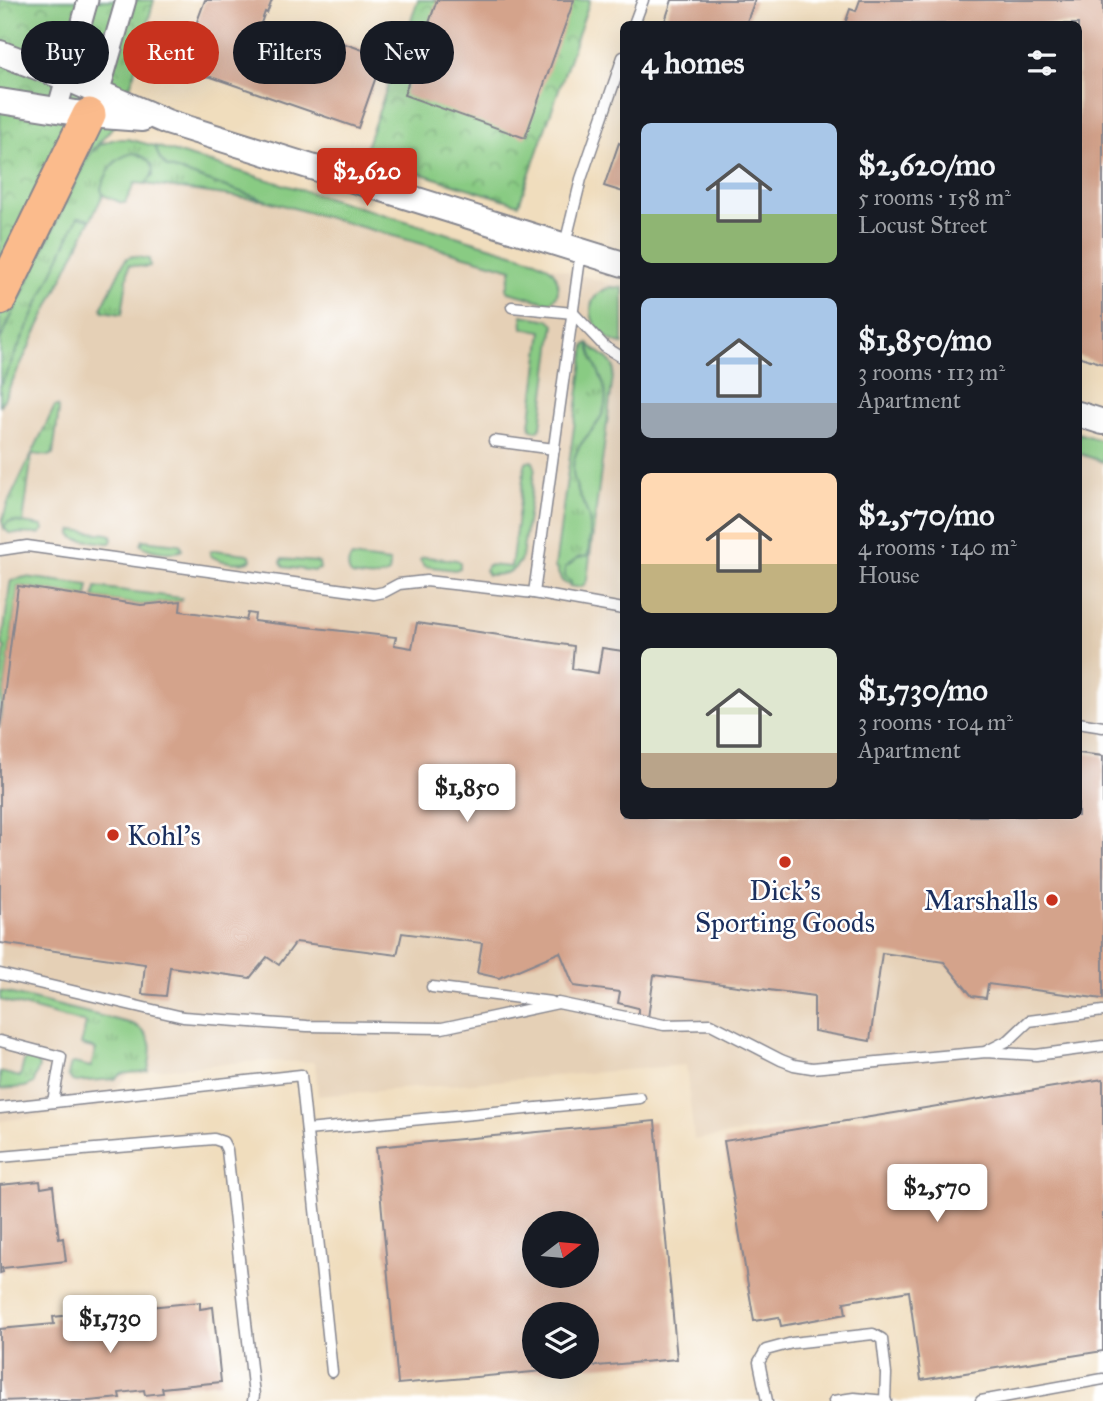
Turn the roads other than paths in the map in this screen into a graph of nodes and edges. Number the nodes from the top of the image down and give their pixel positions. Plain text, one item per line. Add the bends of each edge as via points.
1 (88, 0) edge
2 (126, 0) edge
3 (643, 0) edge
4 (82, 21) edge
5 (635, 21) edge
6 (0, 53) edge
7 (21, 61) edge
8 (620, 66) edge
9 (64, 84) edge
10 (72, 84) edge
11 (0, 101) edge
12 (94, 104) junction
13 (57, 110) junction
14 (573, 248) junction
15 (620, 263) edge
16 (0, 298) edge
17 (512, 307) dead end
18 (573, 313) junction
19 (620, 356) edge
20 (1082, 415) edge
21 (1103, 422) edge
22 (494, 441) dead end
23 (554, 449) junction
24 (0, 550) edge
25 (534, 593) junction
26 (620, 608) edge
27 (1082, 724) edge
28 (1103, 727) edge
29 (0, 974) edge
30 (432, 988) dead end
31 (558, 1003) junction
32 (1103, 1011) edge
33 (0, 1041) edge
34 (1103, 1046) edge
35 (986, 1052) junction
36 (640, 1098) dead end
37 (53, 1102) junction
38 (0, 1108) edge
39 (307, 1130) junction
40 (0, 1157) edge
41 (332, 1372) dead end
42 (1103, 1380) edge
43 (253, 1401) edge
44 (767, 1401) edge
45 (834, 1401) edge
46 (885, 1401) edge
47 (981, 1401) edge

1 - 4 street
2 - 12 street
3 - 5 lane
6 - 7 street
8 - 14 lane via 581,179
9 - 13 street
10 - 12 street
11 - 13 street
12 - 13 street
12 - 14 street via 167,122
12 - 16 highway
14 - 15 street
14 - 18 lane
17 - 18 lane
18 - 19 lane via 604,347
18 - 23 lane
20 - 21 street
22 - 23 lane
23 - 25 lane
24 - 25 lane via 27,546 374,594 419,581
25 - 26 lane
27 - 28 lane
29 - 31 lane via 183,1017 307,1026 442,1028
30 - 31 lane
31 - 35 lane via 664,1025 711,1024 781,1060 812,1068
32 - 35 lane via 1029,1021 1009,1040
33 - 37 lane via 61,1057
34 - 35 lane via 1036,1055
36 - 39 lane
37 - 38 lane
37 - 39 lane via 302,1075
39 - 41 lane
40 - 43 lane via 214,1139 223,1142
42 - 47 lane
44 - 46 lane via 759,1362 766,1350 873,1334 882,1339
45 - 46 lane

